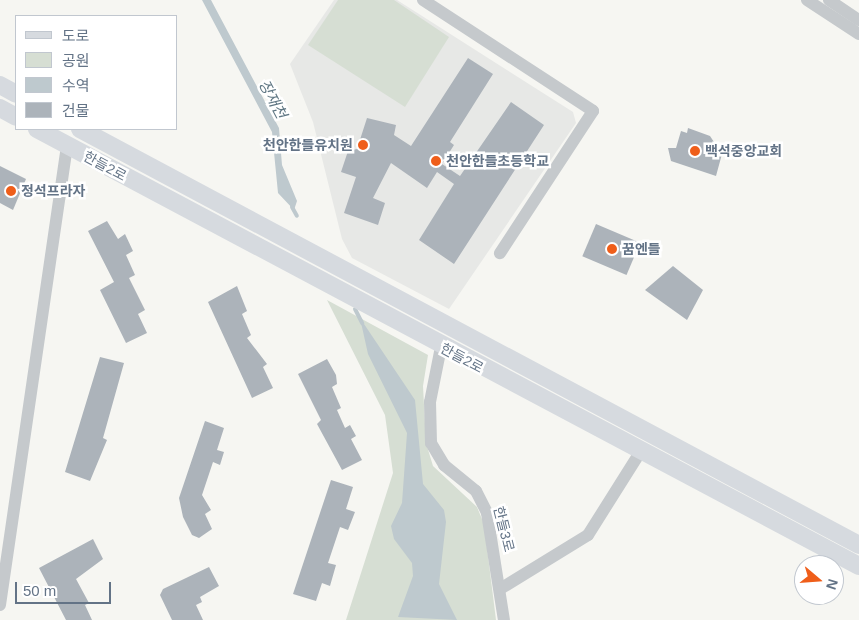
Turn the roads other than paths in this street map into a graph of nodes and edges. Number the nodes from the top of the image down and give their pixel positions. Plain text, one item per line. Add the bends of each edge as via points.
1 (423, 0) edge
2 (807, 0) edge
3 (829, 0) edge
4 (859, 20) edge
5 (859, 34) edge
6 (0, 85) edge
7 (15, 93) edge
8 (0, 108) edge
9 (15, 116) edge
10 (39, 130) edge
11 (82, 130) edge
12 (67, 146) junction
13 (500, 253) dead end
14 (441, 347) junction
15 (641, 451) junction
16 (859, 545) edge
17 (4, 562) edge
18 (859, 566) edge
19 (500, 589) junction
20 (0, 605) edge
21 (504, 620) edge

1 - 13 street via 593,112
2 - 5 street
3 - 4 street
6 - 7 street
8 - 9 street
10 - 12 street, 한들2로
11 - 16 street, 한들2로
12 - 14 street, 한들2로
12 - 17 street, 한들2로
14 - 15 street, 한들2로
14 - 19 street, 한들3로 via 430,402 431,443 444,466 476,491 487,513
15 - 18 street, 한들2로
15 - 19 street via 588,535
17 - 20 street, 한들2로
19 - 21 street, 한들3로

